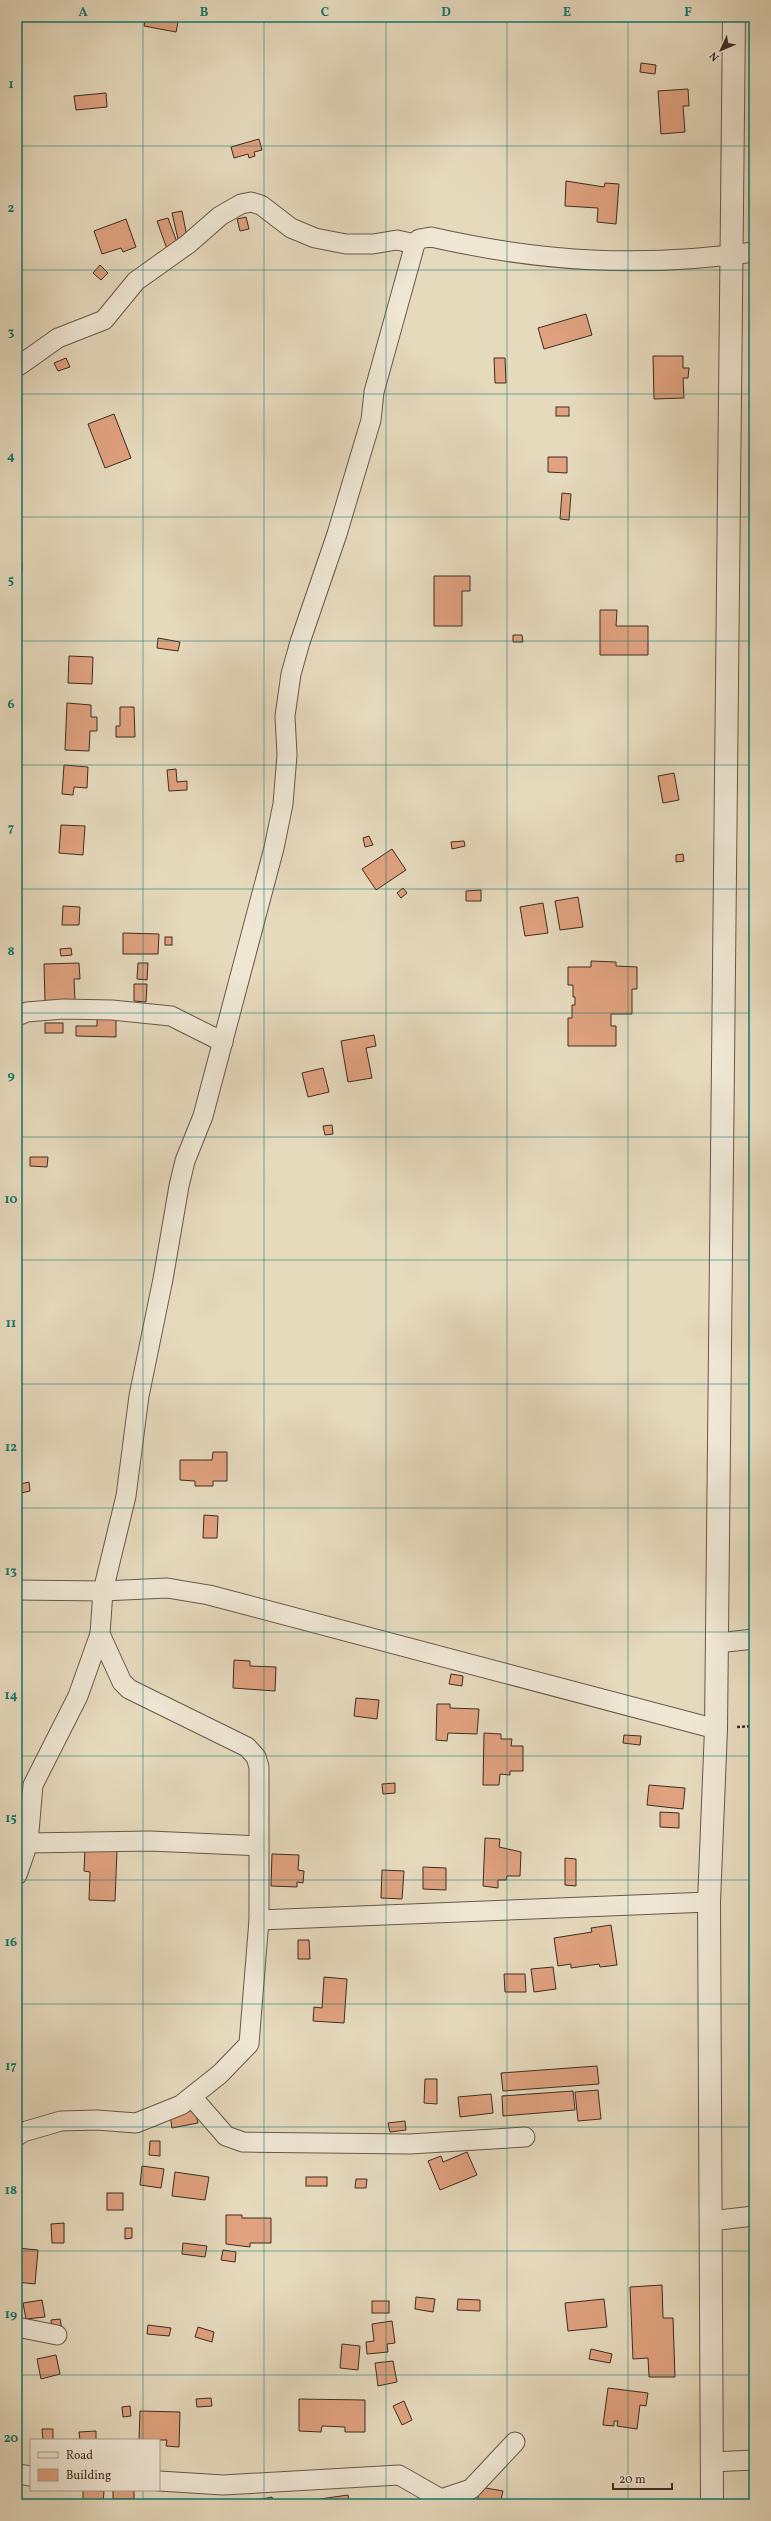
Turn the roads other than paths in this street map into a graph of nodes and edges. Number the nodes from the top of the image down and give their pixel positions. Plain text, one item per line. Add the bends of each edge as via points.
1 (734, 17) edge
2 (415, 244) junction
3 (754, 252) edge
4 (730, 256) junction
5 (17, 367) edge
6 (17, 1016) edge
7 (223, 1042) junction
8 (17, 1590) edge
9 (103, 1591) junction
10 (100, 1634) junction
11 (754, 1639) edge
12 (717, 1644) junction
13 (716, 1729) junction
14 (28, 1843) junction
15 (259, 1846) junction
16 (17, 1875) edge
17 (709, 1902) junction
18 (259, 1920) junction
19 (192, 2097) junction
20 (17, 2136) edge
21 (524, 2137) dead end
22 (754, 2216) edge
23 (710, 2221) junction
24 (17, 2327) edge
25 (57, 2335) dead end
26 (515, 2442) dead end
27 (754, 2460) edge
28 (711, 2462) junction
29 (17, 2474) edge
30 (30, 2476) edge
31 (160, 2481) edge
32 (712, 2504) edge

1 - 4 street
2 - 4 street via 419,239 431,237 518,254 575,261 611,262
2 - 5 street via 397,240 373,244 346,244 315,238 292,228 261,204 241,204 220,216 188,244 136,281 104,320 58,338
2 - 7 street via 374,392 371,420 291,674 285,716 287,755 283,804
3 - 4 street
4 - 12 street
6 - 7 street via 27,1012 64,1009 112,1010 171,1016
7 - 9 street via 179,1186 139,1396 126,1496
8 - 9 street
9 - 10 street
9 - 13 street via 167,1588 209,1594
10 - 14 street via 78,1696 34,1785
10 - 15 street via 122,1682 129,1689 247,1747 256,1757 259,1767
11 - 12 street
12 - 13 street
13 - 17 street
14 - 15 street via 150,1841
14 - 16 street
15 - 18 street
17 - 18 street
17 - 23 street
18 - 19 street via 249,2044 220,2074
19 - 20 street via 181,2105 136,2123 61,2121
19 - 21 street via 226,2136 242,2142 410,2144
22 - 23 street
23 - 28 street
24 - 25 street
26 - 31 street via 471,2489 441,2499 399,2475 223,2485
27 - 28 street
28 - 32 street
29 - 30 street

